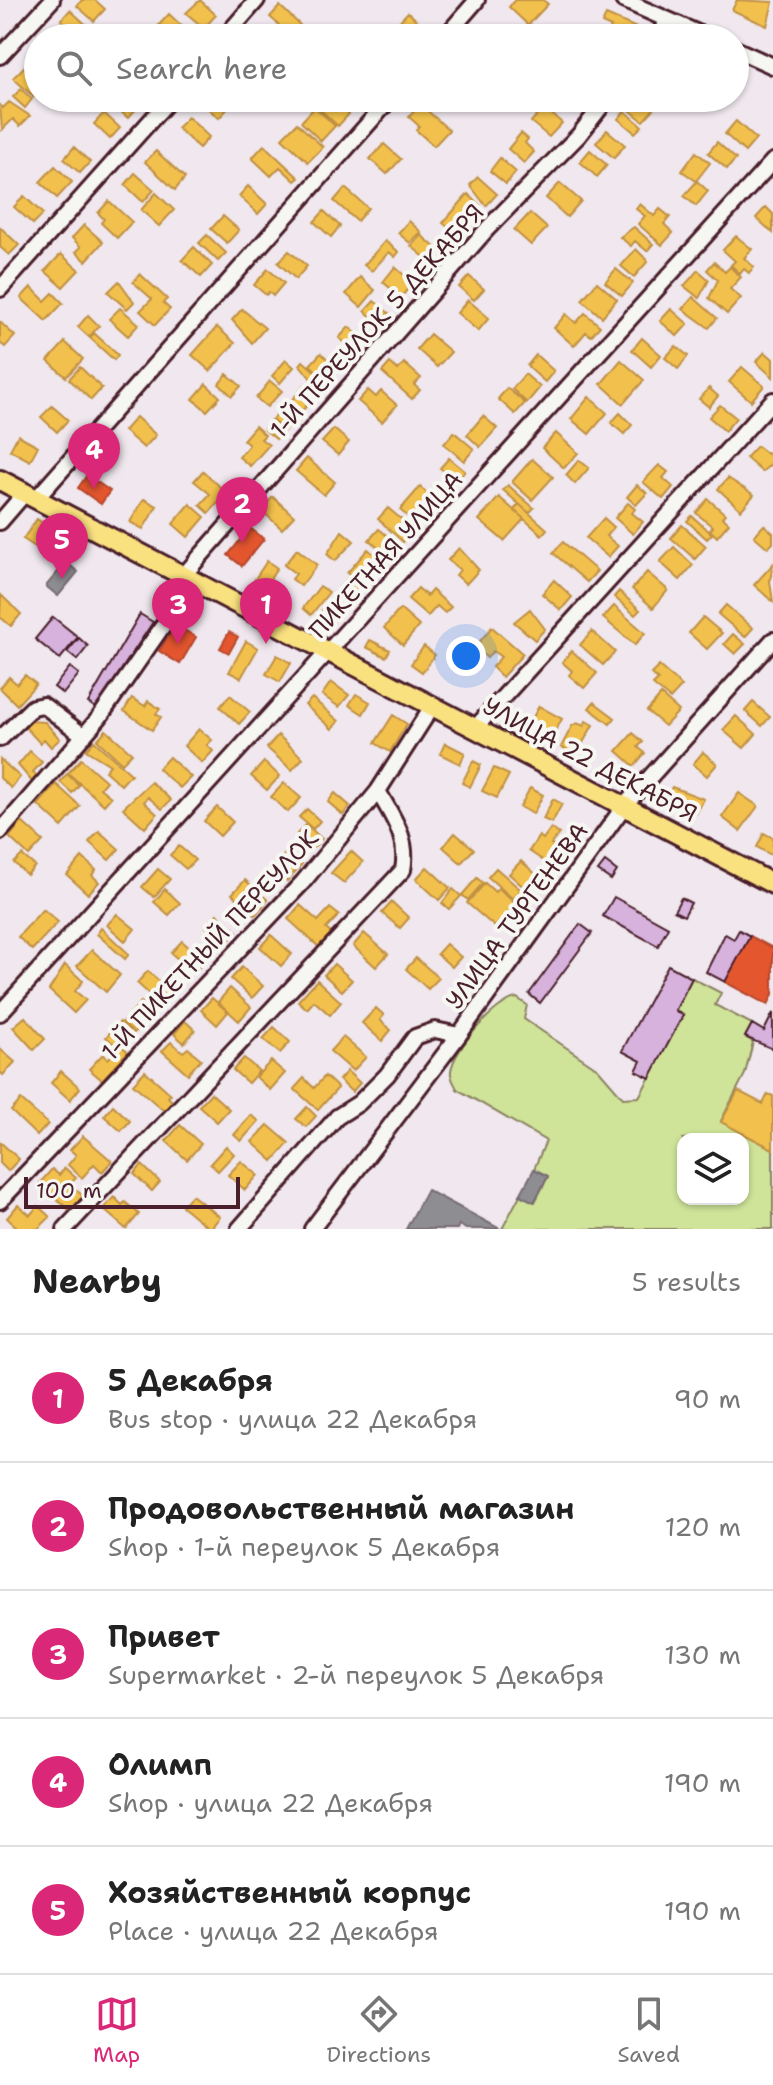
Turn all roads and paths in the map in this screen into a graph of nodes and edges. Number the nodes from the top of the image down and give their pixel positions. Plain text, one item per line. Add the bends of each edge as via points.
1 (52, 0) edge
2 (257, 0) edge
3 (477, 0) edge
4 (623, 0) edge
5 (669, 21) junction
6 (30, 24) edge
7 (236, 24) edge
8 (456, 24) edge
9 (667, 24) edge
10 (676, 24) edge
11 (24, 30) edge
12 (749, 55) edge
13 (0, 56) edge
14 (773, 66) edge
15 (158, 112) edge
16 (378, 112) edge
17 (597, 112) edge
18 (773, 161) edge
19 (0, 289) edge
20 (773, 400) edge
21 (0, 480) edge
22 (31, 496) junction
23 (0, 522) edge
24 (188, 579) junction
25 (773, 640) edge
26 (328, 652) junction
27 (433, 705) junction
28 (476, 727) junction
29 (84, 736) junction
30 (0, 739) edge
31 (378, 791) junction
32 (625, 805) junction
33 (0, 832) edge
34 (773, 884) edge
35 (0, 1013) edge
36 (459, 1035) junction
37 (0, 1201) edge
38 (65, 1229) edge
39 (239, 1229) edge
40 (312, 1229) edge

1 - 6 street
2 - 7 street
3 - 8 street
4 - 5 street
5 - 9 street
5 - 10 street
11 - 13 street
12 - 14 street
15 - 19 street
16 - 22 street
17 - 24 street, 1-Й ПЕРЕУЛОК 5 ДЕКАБРЯ via 477,240
18 - 26 street, ПИКЕТНАЯ УЛИЦА
20 - 28 street
21 - 22 main road, УЛИЦА 22 ДЕКАБРЯ
22 - 23 street
22 - 24 main road, УЛИЦА 22 ДЕКАБРЯ
24 - 26 main road, УЛИЦА 22 ДЕКАБРЯ
24 - 29 street, 1-Й ПЕРЕУЛОК 5 ДЕКАБРЯ
25 - 32 street, УЛИЦА ТУРГЕНЕВА
26 - 27 main road, УЛИЦА 22 ДЕКАБРЯ
26 - 35 street, ПИКЕТНАЯ УЛИЦА
27 - 28 main road, УЛИЦА 22 ДЕКАБРЯ
27 - 31 street, 1-Й ПИКЕТНЫЙ ПЕРЕУЛОК
28 - 32 main road, УЛИЦА 22 ДЕКАБРЯ
29 - 30 street via 43,705 33,707
29 - 33 street, 1-Й ПЕРЕУЛОК 5 ДЕКАБРЯ
31 - 37 street, 1-Й ПИКЕТНЫЙ ПЕРЕУЛОК via 303,882
31 - 38 street via 402,833 407,851 403,870
32 - 34 main road, УЛИЦА 22 ДЕКАБРЯ
32 - 36 street, УЛИЦА ТУРГЕНЕВА
36 - 39 street via 435,1030 415,1037 387,1075 337,1117
36 - 40 street, УЛИЦА ТУРГЕНЕВА

